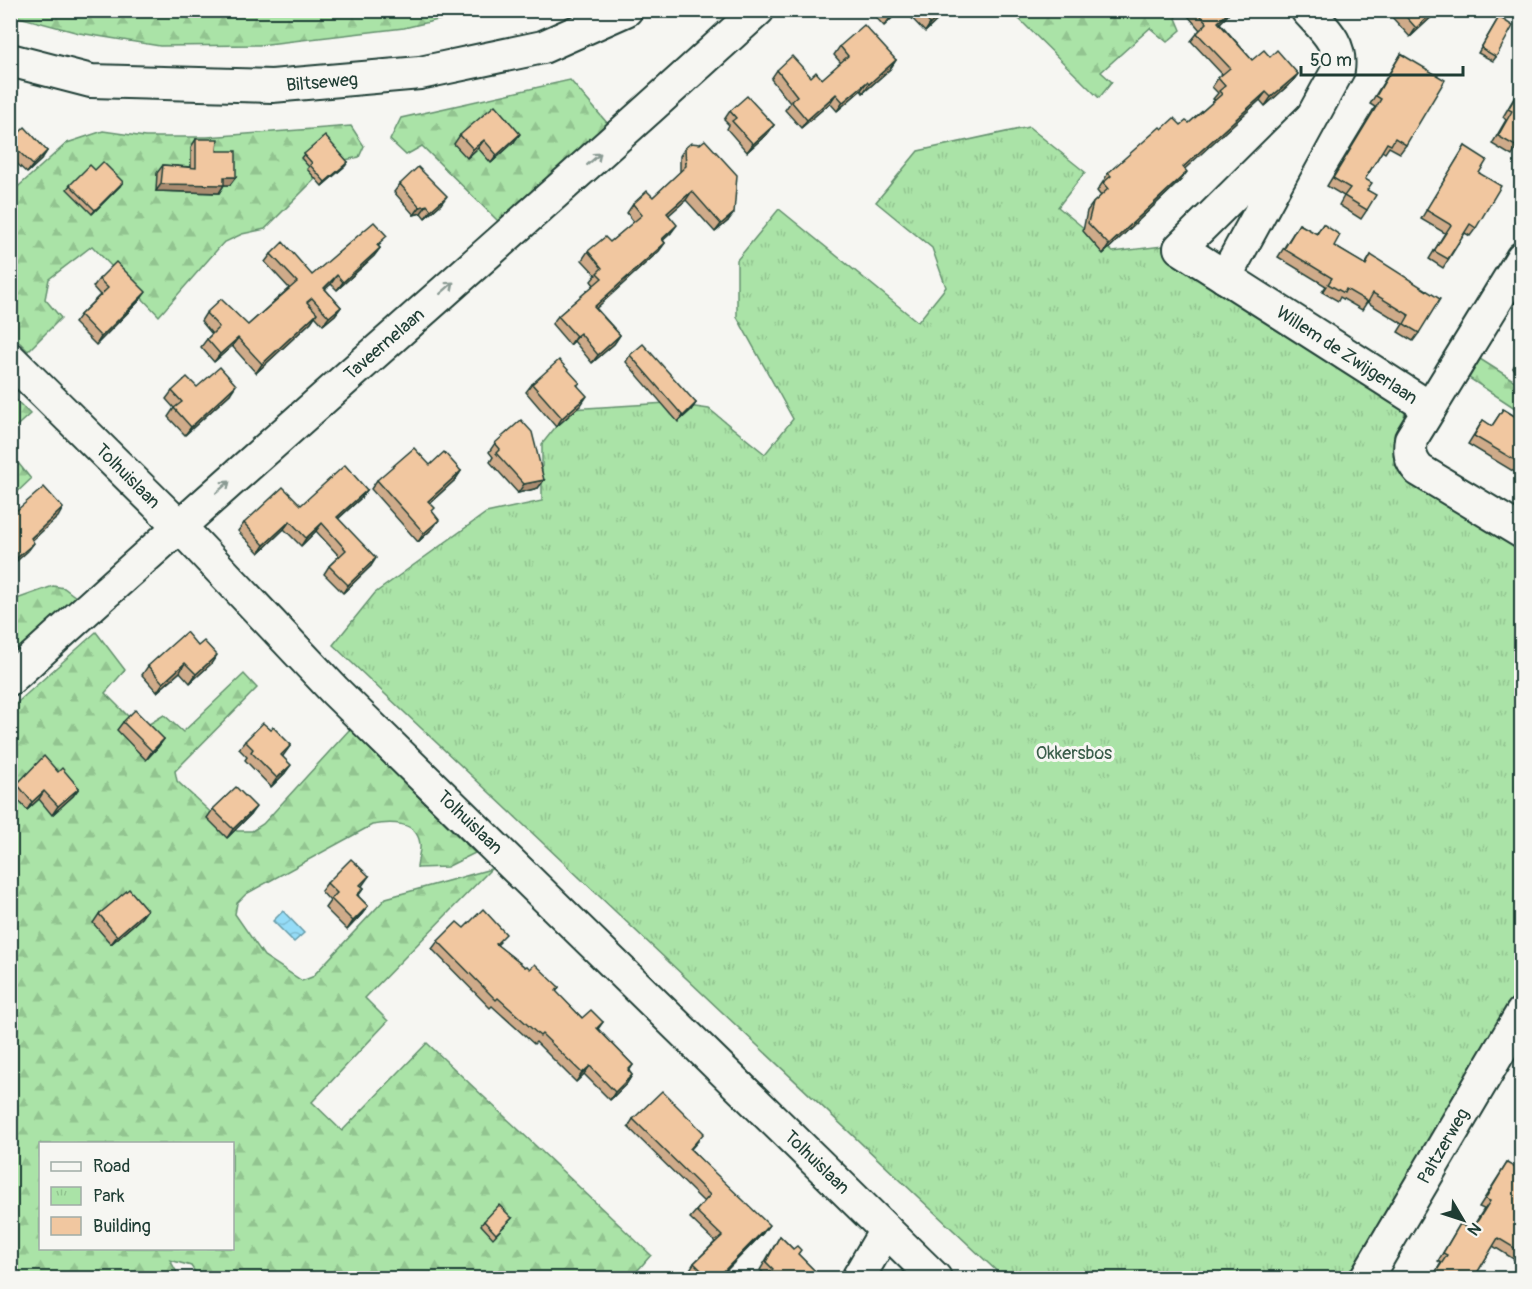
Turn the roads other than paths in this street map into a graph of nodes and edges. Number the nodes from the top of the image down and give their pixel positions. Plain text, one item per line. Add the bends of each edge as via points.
1 (626, 10) edge
2 (758, 10) edge
3 (1307, 10) edge
4 (10, 60) edge
5 (1310, 119) junction
6 (1521, 258) edge
7 (1225, 277) junction
8 (10, 359) edge
9 (1430, 408) junction
10 (179, 526) junction
11 (1521, 532) edge
12 (10, 679) edge
13 (1521, 1013) edge
14 (886, 1230) junction
15 (858, 1278) edge
16 (935, 1278) edge
17 (1366, 1278) edge

1 - 4 street, Biltseweg via 543,46 420,73 272,86 91,81
10 -> 2 street, Taveernelaan
3 - 5 street, Willem de Zwijgerlaan via 1334,40 1340,59 1338,70
5 - 7 street, Willem de Zwijgerlaan
5 - 7 street, Willem de Zwijgerlaan via 1180,248
6 - 9 street
7 - 9 street, Willem de Zwijgerlaan
8 - 10 street, Tolhuislaan
9 - 11 street, Willem de Zwijgerlaan via 1411,439 1413,462 1419,470
10 - 12 street, Taveernelaan
10 - 14 street, Tolhuislaan via 335,691
13 - 17 street, Paltzerweg
14 - 15 street
14 - 16 street, Tolhuislaan

